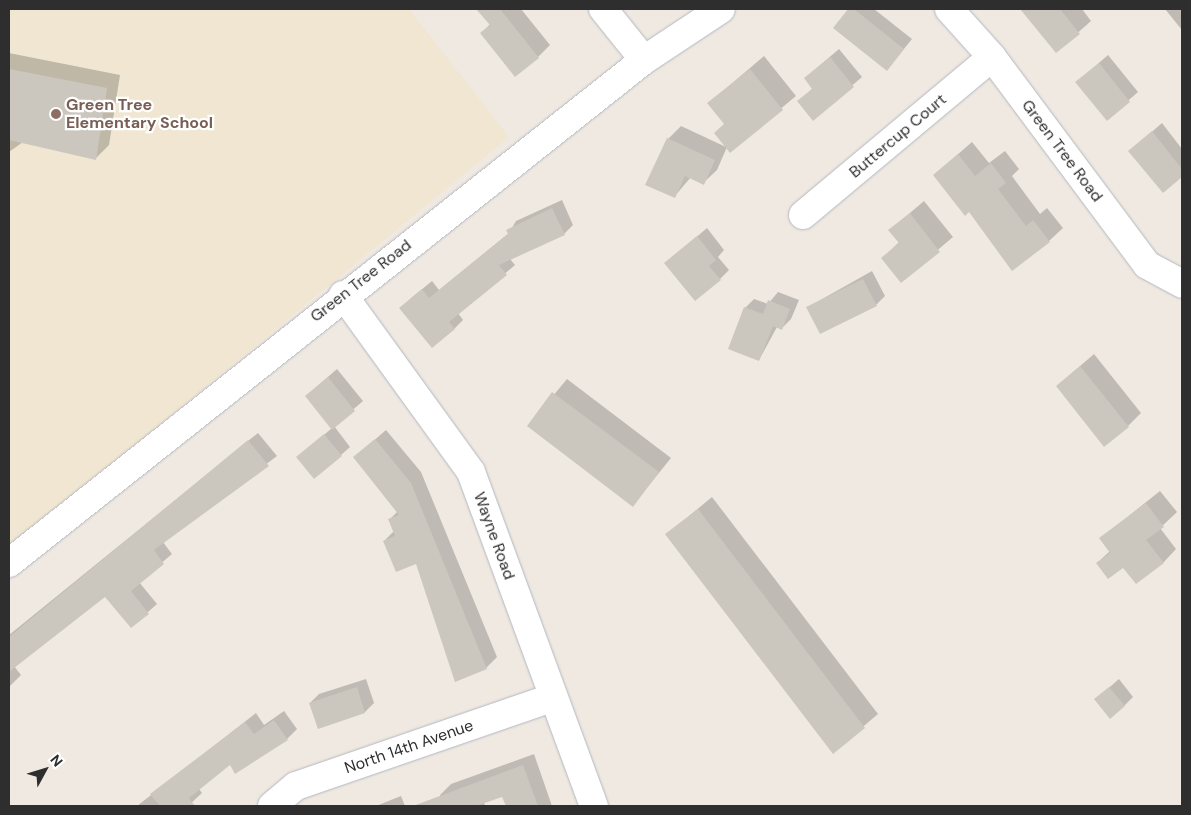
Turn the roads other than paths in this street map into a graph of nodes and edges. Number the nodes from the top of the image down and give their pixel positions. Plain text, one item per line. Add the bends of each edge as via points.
1 (603, 9) edge
2 (721, 9) edge
3 (949, 9) edge
4 (992, 57) junction
5 (644, 60) junction
6 (803, 215) dead end
7 (1182, 284) edge
8 (343, 295) junction
9 (9, 562) edge
10 (552, 698) junction
11 (272, 806) edge
12 (594, 806) edge

1 - 5 street
2 - 5 street, Green Tree Road
3 - 4 street, Green Tree Road
4 - 6 street, Buttercup Court
4 - 7 street, Green Tree Road via 1147,265
5 - 8 street, Green Tree Road
8 - 9 street, Green Tree Road
8 - 10 street, Wayne Road via 471,472
10 - 11 street, North 14th Avenue via 296,786
10 - 12 street, Wayne Road

